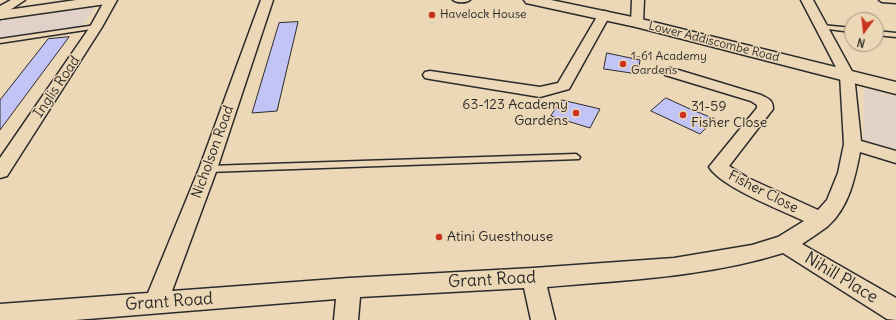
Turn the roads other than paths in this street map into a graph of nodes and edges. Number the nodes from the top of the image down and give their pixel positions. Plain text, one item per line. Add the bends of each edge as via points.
1 (19, 0) edge
2 (106, 0) edge
3 (111, 0) edge
4 (267, 0) edge
5 (456, 0) edge
6 (467, 0) edge
7 (532, 0) edge
8 (638, 0) edge
9 (807, 0) edge
10 (882, 0) edge
11 (896, 2) edge
12 (0, 15) edge
13 (604, 16) junction
14 (637, 23) junction
15 (96, 27) junction
16 (822, 27) junction
17 (844, 29) edge
18 (884, 34) edge
19 (896, 35) edge
20 (0, 41) edge
21 (670, 72) dead end
22 (430, 75) dead end
23 (848, 75) junction
24 (896, 88) edge
25 (853, 144) junction
26 (576, 157) dead end
27 (896, 157) edge
28 (208, 169) junction
29 (0, 172) edge
30 (821, 220) junction
31 (785, 244) junction
32 (533, 278) junction
33 (348, 288) junction
34 (156, 302) junction
35 (896, 311) edge
36 (0, 315) edge
37 (346, 320) edge
38 (543, 320) edge

1 - 12 street via 2,10
2 - 12 main road
3 - 15 street, Inglis Road
4 - 28 street, Nicholson Road
5 - 6 lane
7 - 13 main road, Lower Addiscombe Road
8 - 14 street
9 - 16 street
10 - 11 lane
13 - 14 main road, Lower Addiscombe Road
13 - 22 street via 564,86 540,92
14 - 23 main road, Lower Addiscombe Road
15 - 20 lane
15 - 29 street, Inglis Road
16 - 17 lane
16 - 23 street
18 - 19 lane
21 - 30 street, Fisher Close via 765,103 765,109 718,168 741,183
23 - 24 main road, Lower Addiscombe Road
23 - 25 street, Grant Road
25 - 27 street
25 - 30 street, Grant Road via 847,174 835,204
26 - 28 lane
28 - 34 street, Nicholson Road
30 - 31 street, Grant Road
31 - 32 street, Grant Road via 752,254 674,267
31 - 35 street, Nihill Place
32 - 33 street, Grant Road
32 - 38 street
33 - 34 street, Grant Road
33 - 37 street
34 - 36 street, Grant Road

